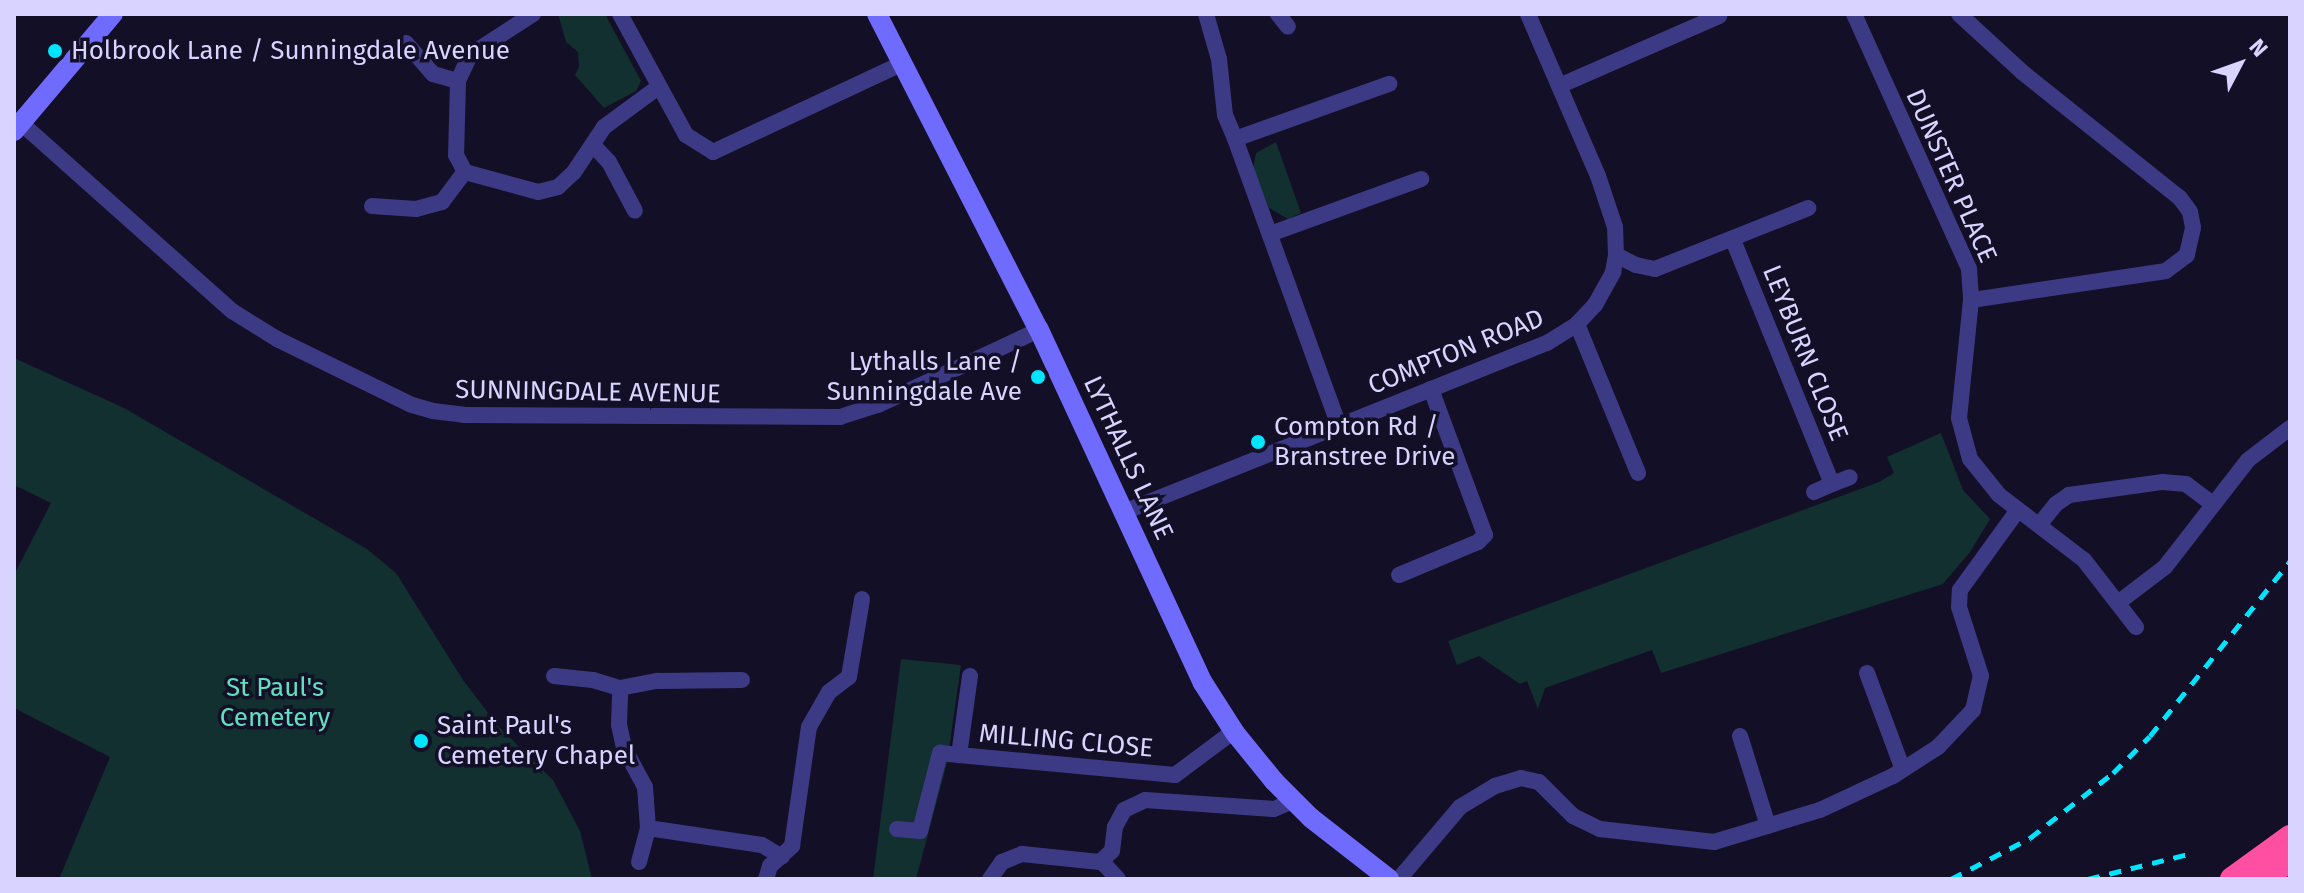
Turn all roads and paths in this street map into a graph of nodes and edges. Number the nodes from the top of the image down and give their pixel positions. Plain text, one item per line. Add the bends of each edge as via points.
1 (113, 14) edge
2 (533, 14) edge
3 (620, 14) edge
4 (877, 14) edge
5 (1528, 14) edge
6 (1854, 14) edge
7 (1959, 14) edge
8 (1211, 16) edge
9 (1719, 16) edge
10 (406, 43) dead end
11 (903, 63) junction
12 (458, 81) junction
13 (1389, 84) dead end
14 (1559, 86) junction
15 (657, 88) junction
16 (17, 127) edge
17 (1235, 139) junction
18 (593, 145) junction
19 (465, 172) junction
20 (1421, 179) dead end
21 (372, 206) dead end
22 (1808, 208) dead end
23 (635, 211) dead end
24 (1270, 234) junction
25 (1733, 240) junction
26 (1616, 255) junction
27 (1971, 300) junction
28 (1577, 324) junction
29 (1039, 330) junction
30 (1431, 389) junction
31 (1339, 426) junction
32 (2290, 428) edge
33 (1638, 473) dead end
34 (1850, 477) dead end
35 (1832, 484) junction
36 (1814, 492) dead end
37 (2213, 504) junction
38 (2018, 510) junction
39 (1124, 512) junction
40 (2039, 525) junction
41 (1399, 575) dead end
42 (862, 599) dead end
43 (2119, 602) junction
44 (2136, 627) dead end
45 (1867, 673) dead end
46 (554, 676) dead end
47 (970, 676) dead end
48 (742, 680) dead end
49 (620, 688) junction
50 (1234, 731) junction
51 (1740, 736) dead end
52 (959, 755) junction
53 (1903, 770) junction
54 (1293, 801) junction
55 (1768, 826) junction
56 (648, 828) junction
57 (897, 829) dead end
58 (2290, 837) edge
59 (782, 857) junction
60 (1105, 859) junction
61 (2290, 861) edge
62 (639, 862) dead end
63 (766, 879) edge
64 (990, 879) edge
65 (1118, 879) edge
66 (1389, 879) edge
67 (1399, 879) edge
68 (2232, 879) edge
69 (2259, 879) edge

1 - 16 street
2 - 12 street via 470,55
3 - 15 street
4 - 11 street, LYTHALLS LANE
5 - 14 street, COMPTON ROAD
6 - 27 street, DUNSTER PLACE via 1969,269
7 - 27 street via 2022,72 2180,198 2193,228 2187,255 2166,271
8 - 17 street via 1225,115
9 - 14 street
10 - 12 street via 433,74
11 - 15 street via 713,152 686,135
11 - 29 street, LYTHALLS LANE
12 - 19 street via 456,155
13 - 17 street
14 - 26 street, COMPTON ROAD via 1608,202
15 - 18 street via 621,112
16 - 29 street, SUNNINGDALE AVENUE via 232,311 277,339 433,411 840,417 878,405
17 - 24 street
18 - 19 street via 558,187 538,192
18 - 23 street via 609,162
19 - 21 street via 442,202 416,209
20 - 24 street
22 - 25 street, LEYBURN CLOSE
24 - 31 street
25 - 26 street, LEYBURN CLOSE via 1655,269
25 - 35 street, LEYBURN CLOSE
26 - 28 street, COMPTON ROAD via 1608,285
27 - 38 street, DUNSTER PLACE via 1959,418 1980,476
28 - 30 street, COMPTON ROAD via 1547,343
28 - 33 street
29 - 39 street, LYTHALLS LANE
30 - 31 street, COMPTON ROAD
30 - 41 street via 1485,535
31 - 39 street, COMPTON ROAD
32 - 37 street via 2248,460
34 - 35 street, LEYBURN CLOSE
35 - 36 street, LEYBURN CLOSE
37 - 40 street via 2186,484 2163,482 2069,495
37 - 43 street via 2165,567
38 - 40 street, DUNSTER PLACE
38 - 53 street via 1960,590 1959,607 1981,676 1977,701 1950,737
39 - 50 street, LYTHALLS LANE via 1193,664
40 - 43 street, DUNSTER PLACE via 2074,551
42 - 59 street via 849,677 829,692 809,727 792,846
43 - 44 street, DUNSTER PLACE
45 - 53 street
46 - 49 street
47 - 52 street, MILLING CLOSE
48 - 49 street via 657,681
49 - 56 street via 619,725 624,748 645,787
50 - 52 street, MILLING CLOSE via 1175,775
50 - 54 street, LYTHALLS LANE
51 - 55 street
52 - 57 street via 940,753 920,831
53 - 55 street via 1820,810
54 - 60 street via 1274,809 1133,803 1118,818 1112,851
54 - 66 street, LYTHALLS LANE
55 - 67 street via 1714,842 1600,829 1573,816 1539,782 1521,778 1460,807
56 - 59 street via 762,845
56 - 62 street
58 - 68 highway
59 - 63 street via 770,866
60 - 64 street via 1092,863 1022,854 1002,862
60 - 65 street
61 - 69 highway

